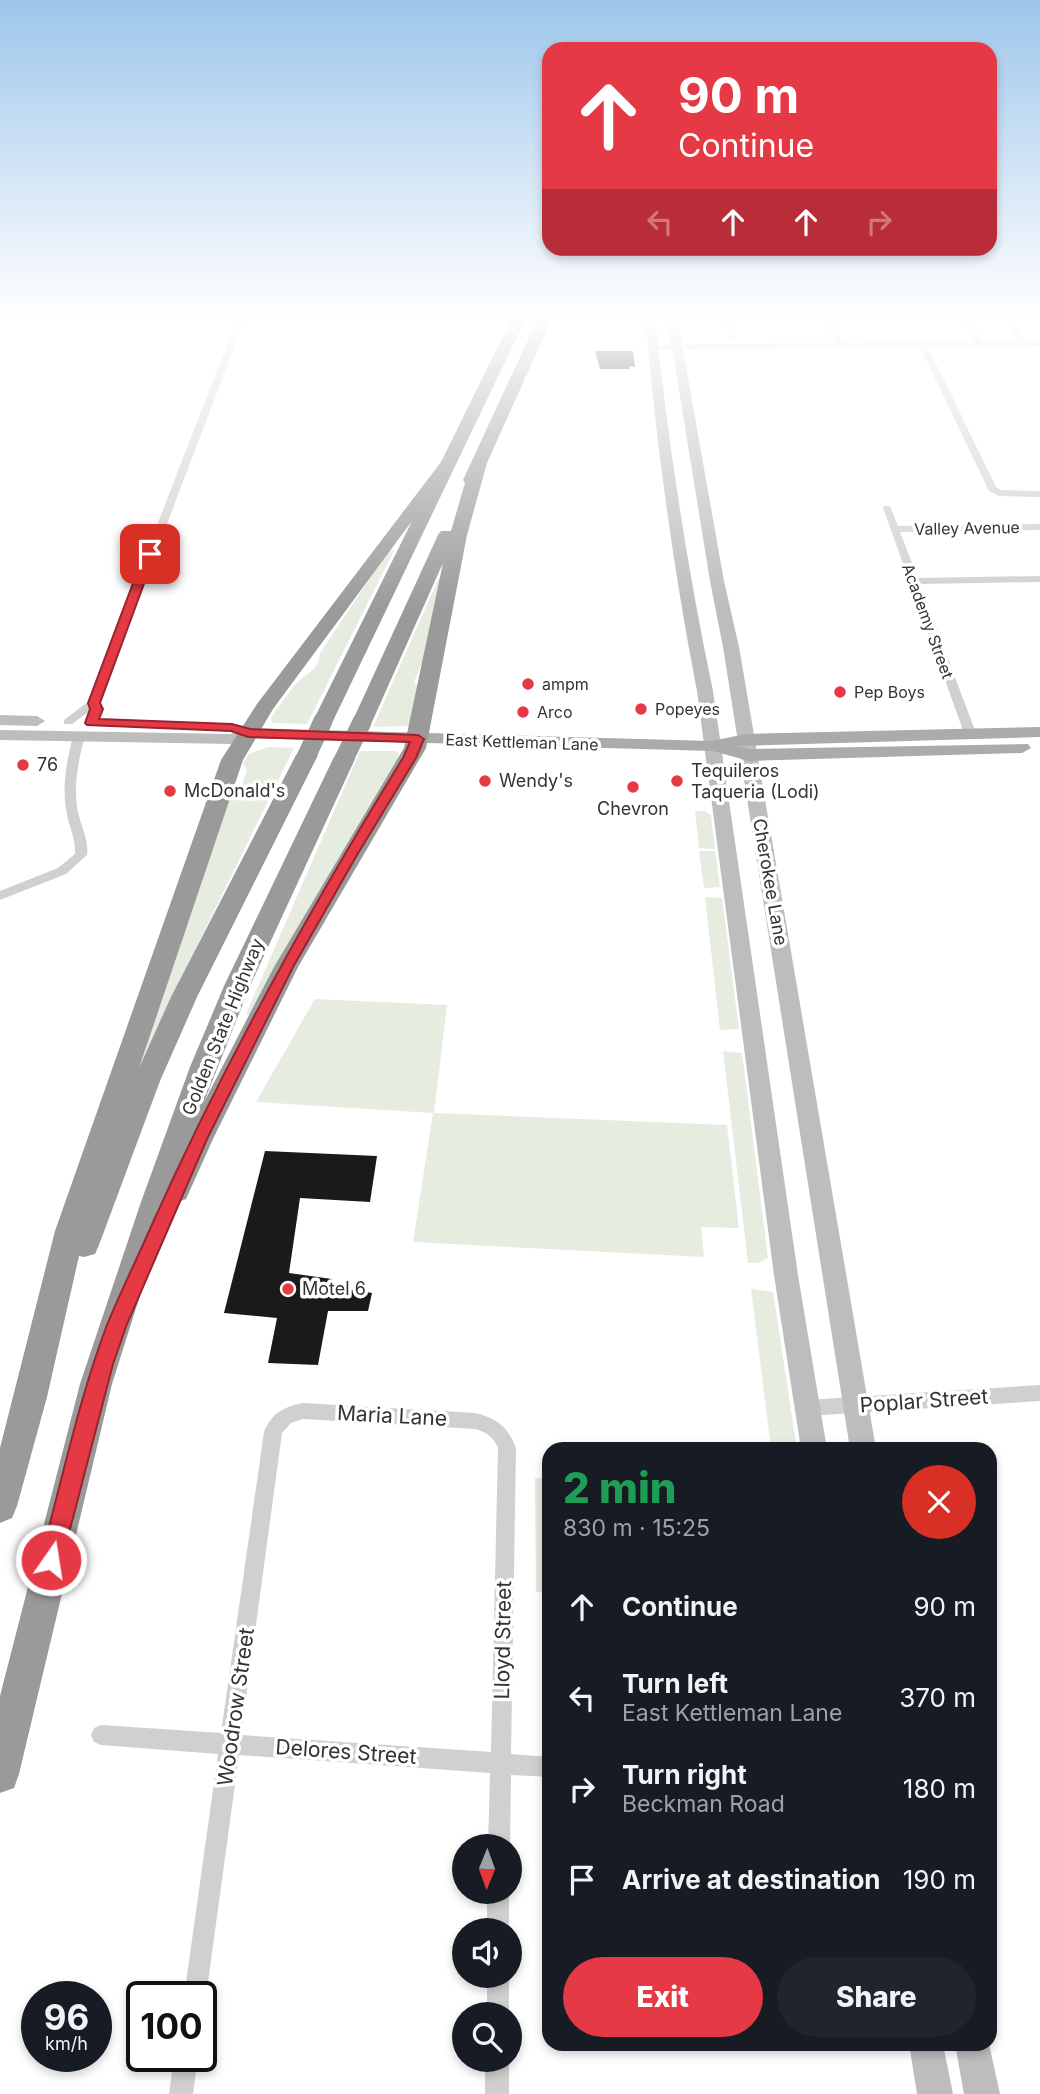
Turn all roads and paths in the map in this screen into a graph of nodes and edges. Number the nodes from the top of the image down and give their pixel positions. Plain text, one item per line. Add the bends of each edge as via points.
1 (205, 414) edge
2 (472, 414) edge
3 (501, 414) edge
4 (663, 414) edge
5 (683, 414) edge
6 (956, 414) edge
7 (478, 464) junction
8 (446, 467) junction
9 (1040, 494) edge
10 (887, 508) dead end
11 (692, 527) junction
12 (1040, 527) edge
13 (895, 529) junction
14 (1040, 579) edge
15 (914, 581) junction
16 (94, 703) junction
17 (0, 720) edge
18 (323, 721) joint
19 (68, 722) junction
20 (92, 723) junction
21 (198, 727) junction
22 (1040, 732) edge
23 (0, 733) edge
24 (248, 733) junction
25 (970, 733) junction
26 (79, 736) junction
27 (418, 739) junction
28 (711, 746) junction
29 (747, 747) junction
30 (1040, 747) edge
31 (307, 755) joint
32 (0, 895) edge
33 (117, 1324) junction
34 (1040, 1393) edge
35 (856, 1406) junction
36 (807, 1408) junction
37 (26, 1415) junction
38 (279, 1419) joint
39 (503, 1435) joint
40 (813, 1442) edge
41 (862, 1442) edge
42 (0, 1506) edge
43 (101, 1735) dead end
44 (231, 1743) junction
45 (501, 1764) junction
46 (542, 1767) edge
47 (0, 1773) edge
48 (499, 1834) edge
49 (197, 1981) edge
50 (927, 2051) edge
51 (973, 2051) edge
52 (184, 2072) edge
53 (497, 2072) edge
54 (181, 2094) edge
55 (497, 2094) edge
56 (935, 2094) edge
57 (982, 2094) edge

1 - 16 street
2 - 8 highway
3 - 7 highway, Golden State Highway
4 - 11 main road, Cherokee Lane
5 - 11 main road, Cherokee Lane
6 - 9 street via 992,489
7 - 27 highway via 433,649
7 - 33 highway, Golden State Highway, bridge via 237,986 155,1202
8 - 18 highway
8 - 24 highway
10 - 13 street, Academy Street
11 - 28 main road, Cherokee Lane
11 - 29 main road, Cherokee Lane
12 - 13 street, Valley Avenue
13 - 15 street, Academy Street
14 - 15 street
15 - 25 street, Academy Street
16 - 19 street
16 - 20 street via 97,709
17 - 19 main road, East Kettleman Lane
18 - 31 highway, bridge
19 - 20 main road, East Kettleman Lane
20 - 21 main road, East Kettleman Lane
20 - 23 main road via 65,730
21 - 24 main road, East Kettleman Lane via 232,727
21 - 26 main road via 182,732 92,729
22 - 25 main road, East Kettleman Lane
23 - 26 main road, East Kettleman Lane
24 - 26 main road, East Kettleman Lane via 233,739
24 - 27 main road, East Kettleman Lane
24 - 37 highway via 232,760 70,1231
25 - 29 main road, East Kettleman Lane
26 - 32 street via 69,777 82,855 62,871
27 - 28 main road, East Kettleman Lane
27 - 33 highway via 279,979 199,1139
28 - 29 main road, East Kettleman Lane
28 - 36 main road, Cherokee Lane
29 - 30 main road, East Kettleman Lane
29 - 35 main road, Cherokee Lane
31 - 37 highway via 147,1081
33 - 47 highway, Golden State Highway via 70,1482
34 - 35 street, Poplar Street
35 - 36 street, Poplar Street
35 - 41 main road, Cherokee Lane
36 - 40 main road, Cherokee Lane
37 - 42 highway
38 - 39 street, Maria Lane via 303,1411 475,1421 493,1425
38 - 44 street, Woodrow Street via 273,1432
39 - 45 street, Lloyd Street via 507,1448
43 - 44 street, Delores Street
44 - 45 street, Delores Street
44 - 49 street, Woodrow Street
45 - 46 street, Delores Street
45 - 48 street, Lloyd Street
50 - 56 main road
51 - 57 main road
52 - 54 street
53 - 55 street

